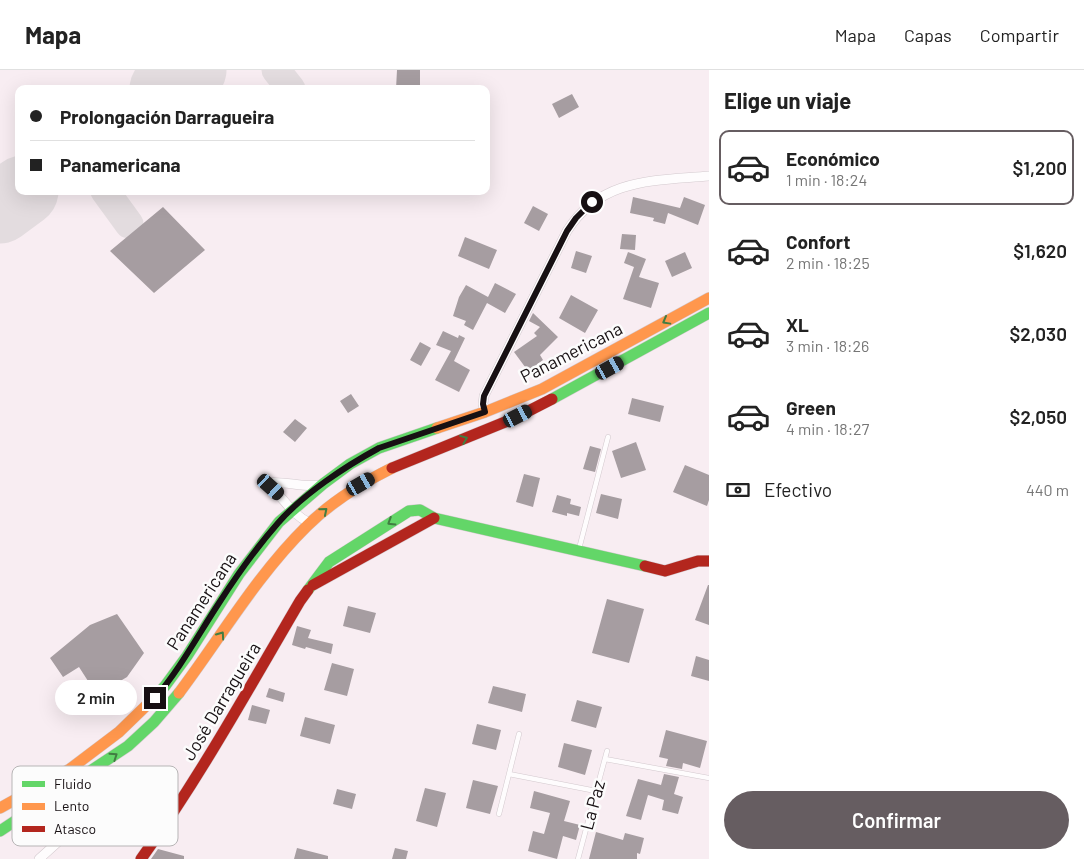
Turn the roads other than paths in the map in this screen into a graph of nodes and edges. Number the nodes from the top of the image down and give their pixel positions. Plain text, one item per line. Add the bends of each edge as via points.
1 (709, 176) edge
2 (709, 298) edge
3 (709, 313) edge
4 (485, 412) junction
5 (608, 437) dead end
6 (322, 484) junction
7 (291, 510) junction
8 (434, 518) junction
9 (310, 523) junction
10 (579, 551) junction
11 (709, 561) edge
12 (313, 585) junction
13 (519, 734) dead end
14 (607, 751) dead end
15 (605, 759) junction
16 (74, 766) edge
17 (100, 766) edge
18 (509, 774) junction
19 (709, 778) edge
20 (596, 791) junction
21 (12, 801) edge
22 (178, 806) edge
23 (0, 808) edge
24 (499, 814) dead end
25 (12, 823) edge
26 (0, 831) edge
27 (53, 846) edge
28 (150, 846) edge
29 (39, 859) edge
30 (141, 859) edge
31 (578, 859) edge

1 - 4 street via 632,185 610,191 592,202 576,218 484,396
2 -> 4 main road, Panamericana via 551,384
9 -> 3 main road, Panamericana via 336,501 380,473 518,416
4 - 6 main road, Panamericana via 379,448
5 - 10 lane
6 - 7 main road, Panamericana
6 - 7 street via 265,483
7 - 9 street
7 - 16 main road, Panamericana via 258,547 165,686 120,732
8 - 10 main road
8 - 12 main road, José Darragueira
8 -> 12 main road, José Darragueira via 420,510 409,511 329,562
17 -> 9 main road, Panamericana via 118,754 172,702 257,582
10 - 11 main road via 665,571 692,562
12 - 22 main road, José Darragueira via 300,601
13 - 18 lane
14 - 15 lane, La Paz
15 - 19 lane
15 - 20 lane, La Paz
18 - 20 lane
18 - 24 lane
20 - 31 lane, La Paz
21 - 23 main road, Panamericana
26 -> 25 main road, Panamericana
27 - 29 street
28 - 30 main road, José Darragueira

